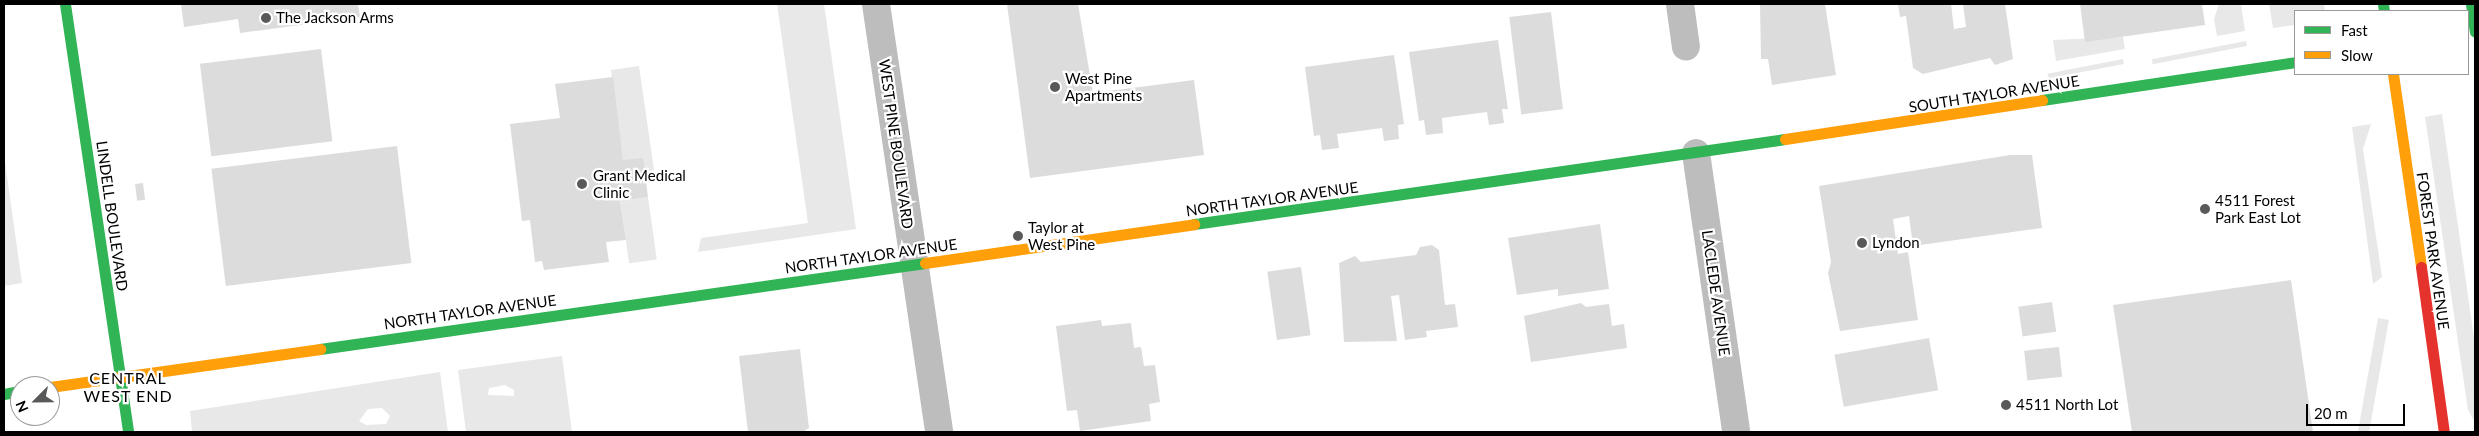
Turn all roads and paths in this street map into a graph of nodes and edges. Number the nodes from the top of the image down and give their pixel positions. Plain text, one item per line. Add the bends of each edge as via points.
1 (65, 4) edge
2 (876, 4) edge
3 (1680, 4) edge
4 (2471, 4) edge
5 (2475, 33) edge
6 (1686, 47) dead end
7 (2294, 62) edge
8 (2393, 75) edge
9 (1696, 153) junction
10 (914, 265) junction
11 (120, 377) junction
12 (60, 386) edge
13 (128, 432) edge
14 (939, 432) edge
15 (1736, 432) edge
16 (2444, 432) edge

1 - 11 street, LINDELL BOULEVARD
2 - 10 street, WEST PINE BOULEVARD
3 - 6 street
4 - 5 street
7 - 9 street, SOUTH TAYLOR AVENUE
8 - 16 street, FOREST PARK AVENUE
9 - 10 street, NORTH TAYLOR AVENUE
9 - 15 street, LACLEDE AVENUE
10 - 11 street, NORTH TAYLOR AVENUE
10 - 14 street, WEST PINE BOULEVARD
11 - 12 street, NORTH TAYLOR AVENUE
11 - 13 street, LINDELL BOULEVARD

